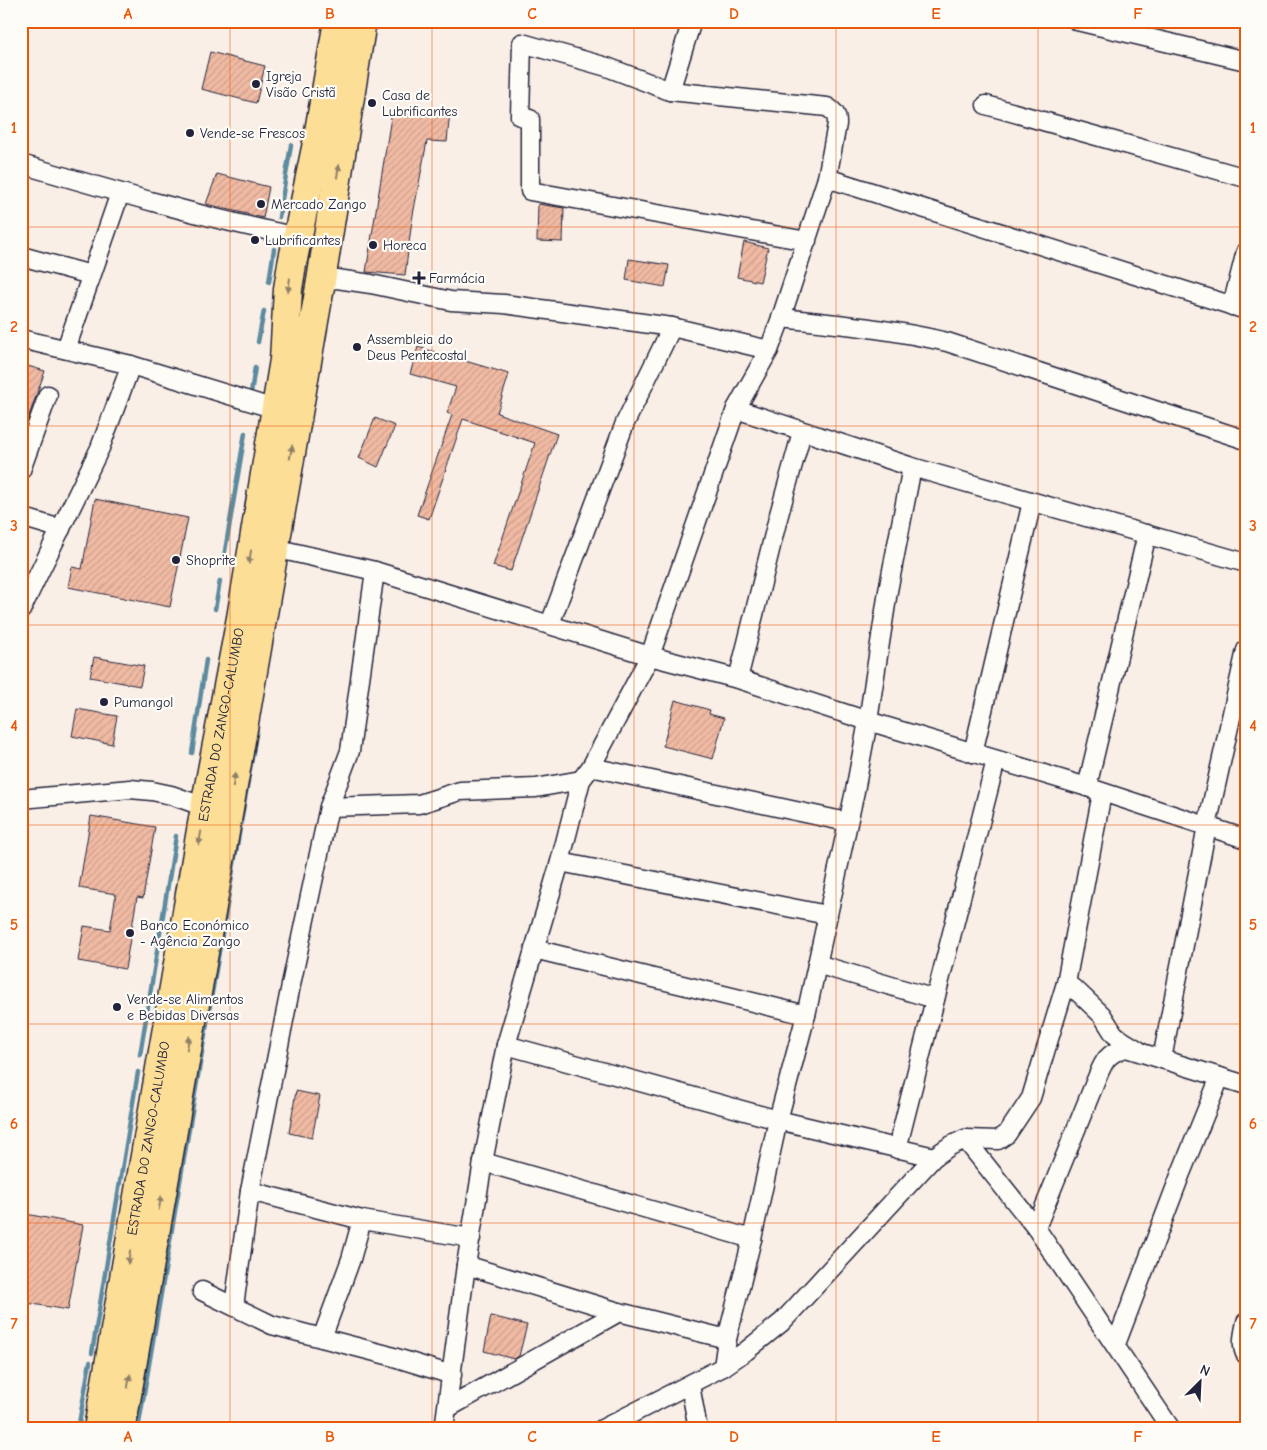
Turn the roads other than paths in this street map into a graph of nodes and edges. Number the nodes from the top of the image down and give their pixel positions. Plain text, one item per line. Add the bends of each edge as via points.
1 (338, 21) edge
2 (362, 21) edge
3 (692, 21) edge
4 (1077, 21) edge
5 (1246, 61) edge
6 (670, 91) junction
7 (986, 105) dead end
8 (21, 164) edge
9 (827, 178) junction
10 (1246, 178) edge
11 (120, 193) junction
12 (298, 237) junction
13 (806, 241) junction
14 (1246, 251) edge
15 (21, 256) edge
16 (92, 275) junction
17 (321, 281) junction
18 (1239, 308) edge
19 (781, 318) junction
20 (672, 327) junction
21 (21, 339) edge
22 (66, 349) junction
23 (769, 350) junction
24 (131, 365) junction
25 (48, 395) dead end
26 (275, 409) junction
27 (736, 409) junction
28 (802, 432) junction
29 (1246, 440) edge
30 (912, 467) junction
31 (21, 470) edge
32 (1032, 502) junction
33 (21, 517) edge
34 (61, 530) junction
35 (1147, 534) junction
36 (274, 548) junction
37 (1246, 563) edge
38 (375, 571) junction
39 (21, 610) edge
40 (550, 624) junction
41 (1246, 650) edge
42 (650, 656) junction
43 (738, 679) junction
44 (868, 721) junction
45 (973, 753) junction
46 (996, 760) junction
47 (586, 774) junction
48 (1094, 790) junction
49 (21, 799) edge
50 (205, 807) junction
51 (329, 808) junction
52 (847, 822) junction
53 (1207, 826) junction
54 (1246, 839) edge
55 (560, 862) junction
56 (827, 915) junction
57 (534, 949) junction
58 (816, 964) junction
59 (1066, 983) junction
60 (935, 999) junction
61 (806, 1015) junction
62 (506, 1045) junction
63 (1154, 1057) junction
64 (1220, 1077) junction
65 (1246, 1085) edge
66 (778, 1120) junction
67 (966, 1139) junction
68 (897, 1149) junction
69 (934, 1157) junction
70 (483, 1162) junction
71 (250, 1191) junction
72 (362, 1220) junction
73 (1036, 1228) junction
74 (471, 1238) junction
75 (752, 1239) junction
76 (466, 1265) junction
77 (202, 1291) dead end
78 (234, 1306) junction
79 (619, 1312) junction
80 (1246, 1322) edge
81 (322, 1338) junction
82 (727, 1339) junction
83 (1116, 1344) junction
84 (1246, 1355) edge
85 (723, 1367) junction
86 (452, 1375) junction
87 (690, 1385) junction
88 (448, 1408) junction
89 (98, 1429) edge
90 (121, 1429) edge
91 (444, 1429) edge
92 (602, 1429) edge
93 (698, 1429) edge
94 (1171, 1429) edge

1 - 12 main road, ESTRADA DO ZANGO-CALUMBO
17 -> 2 main road, ESTRADA DO ZANGO-CALUMBO
3 - 6 street
4 - 5 street
6 - 9 street via 827,107 837,116
6 - 13 street via 607,67 522,43 520,116 530,119 530,191
7 - 10 street
8 - 11 street
9 - 13 street
9 - 18 street
11 - 12 street
11 - 16 street
12 -> 26 main road, ESTRADA DO ZANGO-CALUMBO via 288,289 284,360
13 - 19 street
14 - 18 street
15 - 16 street
16 - 22 street
17 - 20 street via 337,279 451,302 504,304
36 -> 17 main road, ESTRADA DO ZANGO-CALUMBO
19 - 23 street
19 - 29 street via 882,329 946,342
20 - 23 street
20 - 40 street via 625,423
21 - 22 street
22 - 24 street
23 - 27 street
24 - 26 street
24 - 34 street via 100,448
25 - 31 street
26 -> 50 main road, ESTRADA DO ZANGO-CALUMBO via 241,618
27 - 28 street
27 - 42 street
28 - 30 street
28 - 43 street
30 - 32 street
30 - 44 street
32 - 35 street
32 - 45 street
33 - 34 street
34 - 39 street
35 - 37 street
35 - 48 street
36 - 38 street
90 -> 36 main road, ESTRADA DO ZANGO-CALUMBO
38 - 40 street
38 - 51 street via 350,751
40 - 42 street
41 - 53 street
42 - 43 street
42 - 47 street
43 - 44 street
44 - 45 street
44 - 52 street
45 - 46 street
46 - 48 street
46 - 60 street
47 - 51 street via 536,788 460,791 419,804
47 - 52 street
47 - 55 street
48 - 53 street
48 - 59 street
49 - 50 street via 130,790 171,795
50 -> 89 main road, ESTRADA DO ZANGO-CALUMBO
51 - 71 street
52 - 56 street
53 - 54 street
53 - 63 street
55 - 56 street
55 - 57 street
56 - 58 street
57 - 61 street
57 - 62 street
58 - 60 street
58 - 61 street
59 - 63 street via 1102,1016 1119,1038
59 - 67 street via 1031,1098 1020,1117 998,1140
60 - 68 street
61 - 66 street
62 - 66 street
62 - 70 street
63 - 64 street
63 - 73 street via 1126,1048 1115,1050 1103,1063
64 - 65 street
64 - 83 street
66 - 68 street
66 - 75 street
67 - 69 street
67 - 73 street
68 - 69 street
69 - 85 street via 782,1322
70 - 74 street
70 - 75 street
71 - 72 street
71 - 78 street
72 - 74 street
72 - 81 street
73 - 83 street
74 - 76 street
75 - 82 street
76 - 79 street
76 - 86 street
77 - 78 street
78 - 81 street via 272,1325
79 - 82 street
79 - 88 street
80 - 84 street via 1243,1338
81 - 86 street
82 - 85 street
83 - 94 street
85 - 87 street
86 - 88 street
87 - 92 street
87 - 93 street
88 - 91 street

